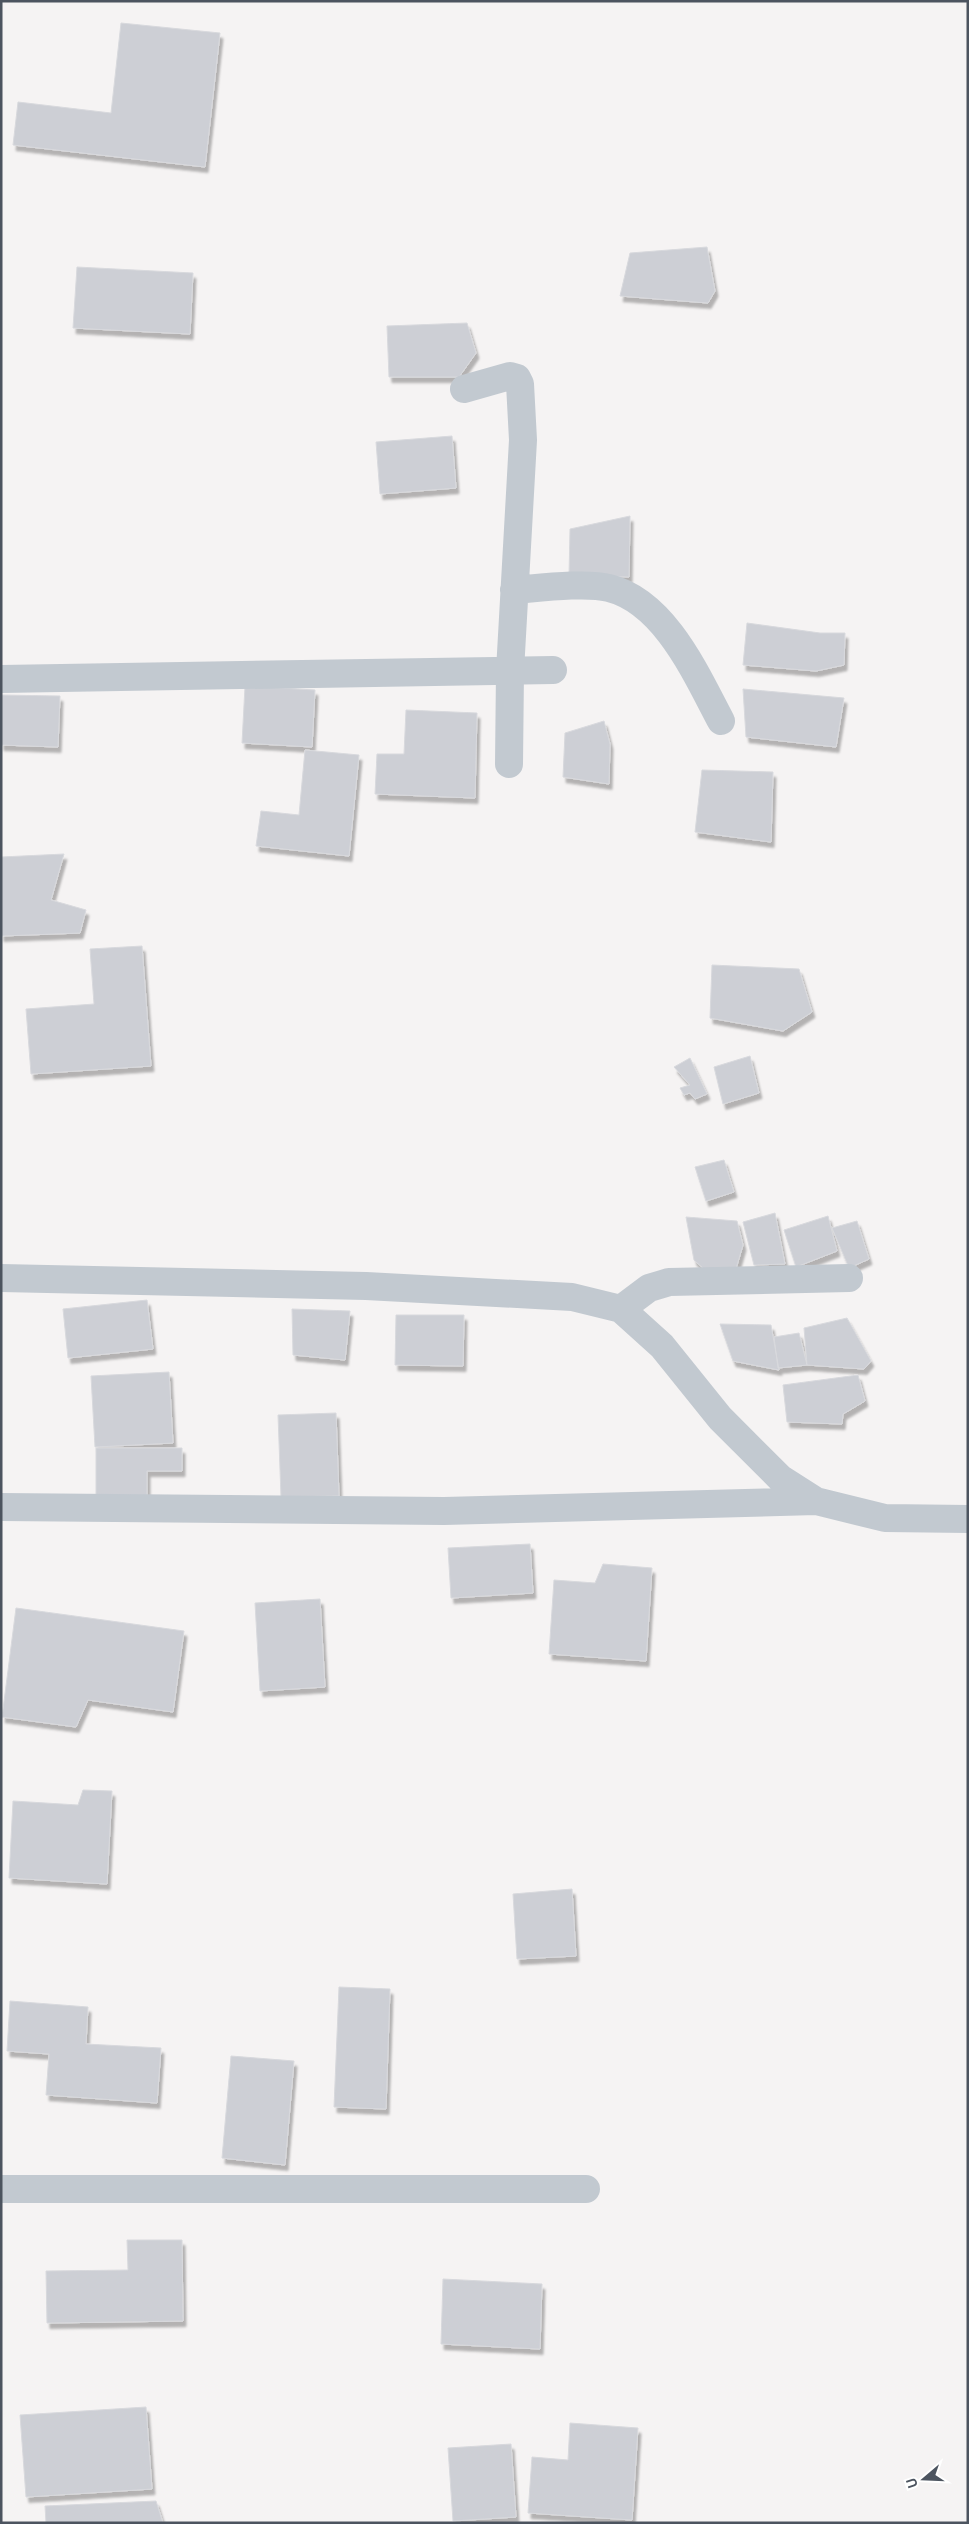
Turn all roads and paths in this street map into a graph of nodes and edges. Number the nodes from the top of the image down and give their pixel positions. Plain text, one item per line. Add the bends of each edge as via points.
1 (464, 390) dead end
2 (514, 590) junction
3 (510, 670) junction
4 (553, 670) dead end
5 (1, 679) edge
6 (721, 721) dead end
7 (509, 764) dead end
8 (1, 1278) edge
9 (849, 1278) dead end
10 (621, 1309) junction
11 (816, 1500) junction
12 (1, 1507) edge
13 (968, 1518) edge
14 (1, 2189) edge
15 (586, 2189) dead end

1 - 2 street via 510,376 517,378 520,384 522,440
2 - 3 street
2 - 6 street via 560,586 609,588 646,605 688,658
3 - 4 street
3 - 5 street
3 - 7 street
8 - 10 street via 366,1286 572,1297
9 - 10 street via 668,1282 649,1288
10 - 11 street via 662,1346 720,1418 780,1478
11 - 12 street via 444,1511
11 - 13 street via 885,1518
14 - 15 street

